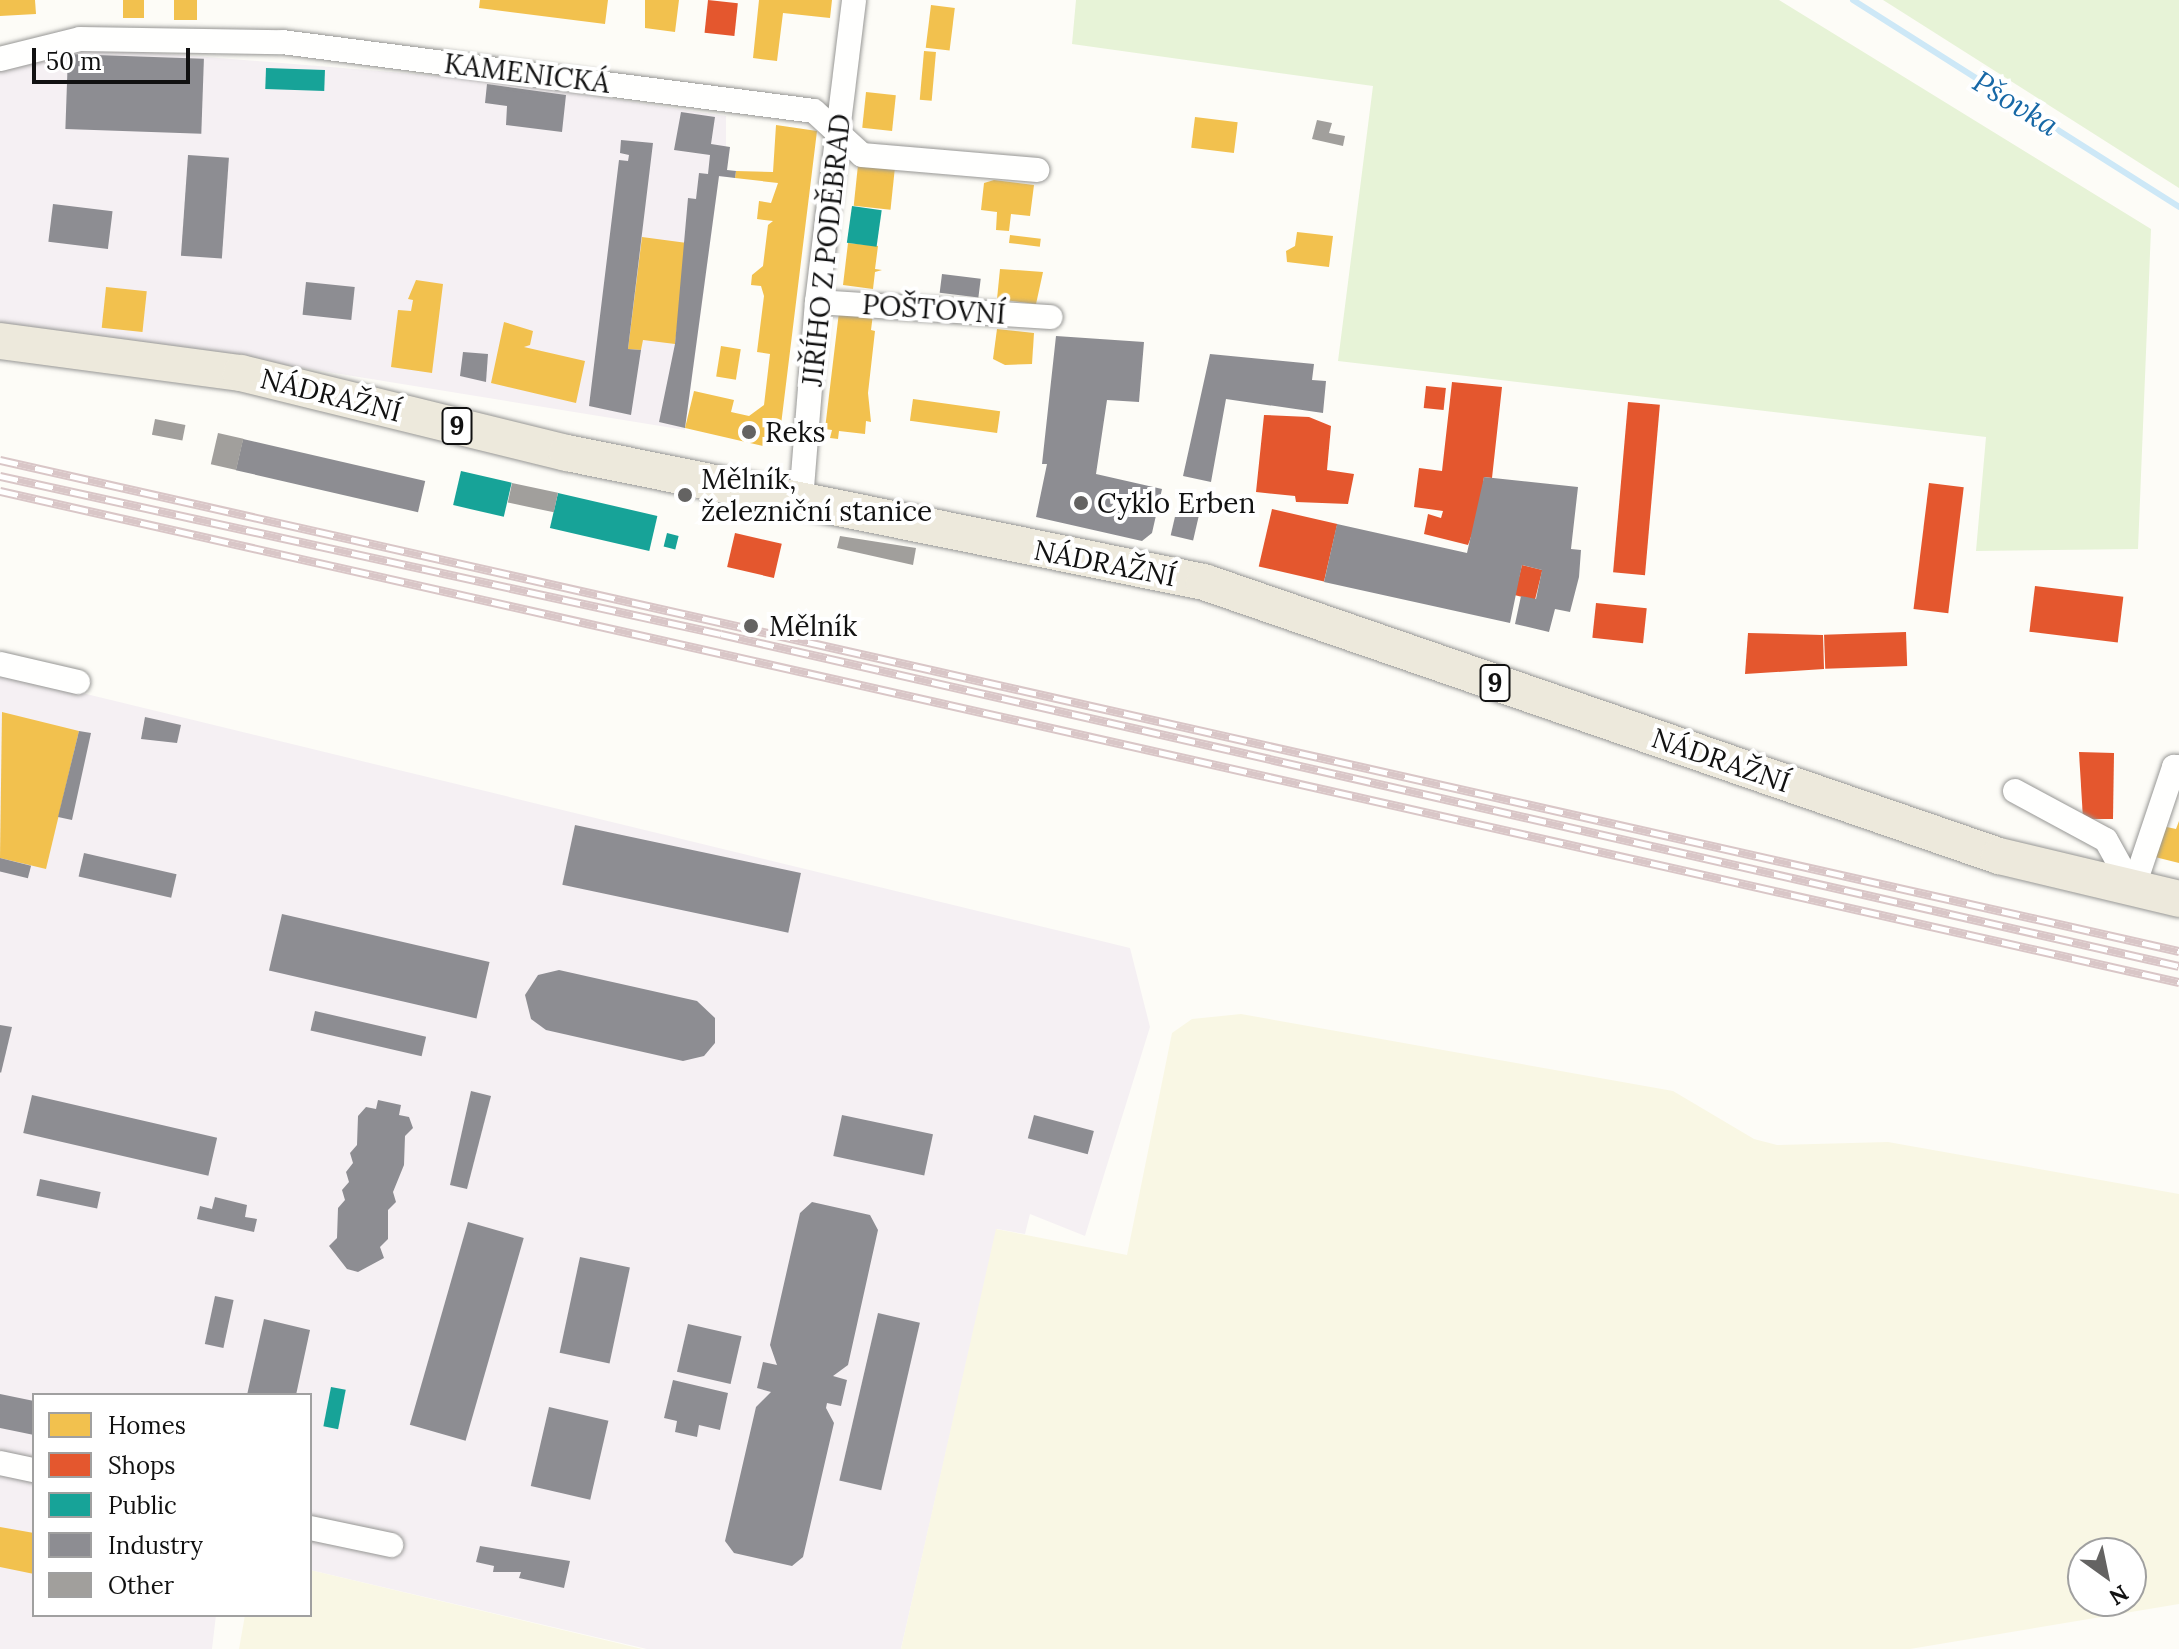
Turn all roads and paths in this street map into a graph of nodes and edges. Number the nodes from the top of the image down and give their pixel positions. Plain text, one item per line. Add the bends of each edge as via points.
1 (854, 0) edge
2 (0, 59) edge
3 (839, 134) junction
4 (1037, 170) dead end
5 (817, 302) junction
6 (1051, 317) dead end
7 (0, 341) edge
8 (801, 500) junction
9 (0, 664) edge
10 (78, 682) dead end
11 (2179, 767) edge
12 (2015, 791) dead end
13 (2133, 889) junction
14 (2179, 899) edge
15 (0, 1463) edge
16 (32, 1470) edge
17 (312, 1528) edge
18 (391, 1545) dead end

1 - 3 street, JIŘÍHO Z PODĚBRAD
2 - 3 street, KAMENICKÁ via 80,39 282,42 814,111
3 - 4 street, KAMENICKÁ via 862,155
3 - 5 street, JIŘÍHO Z PODĚBRAD
5 - 6 street, POŠTOVNÍ
5 - 8 street, JIŘÍHO Z PODĚBRAD
7 - 8 main road, NÁDRAŽNÍ / 9 via 241,373 567,453
8 - 13 main road, NÁDRAŽNÍ / 9 via 1204,582 1999,856
9 - 10 street
11 - 13 street via 2174,767
12 - 13 street via 2106,840
13 - 14 main road, NÁDRAŽNÍ / 9
15 - 16 street
17 - 18 street

